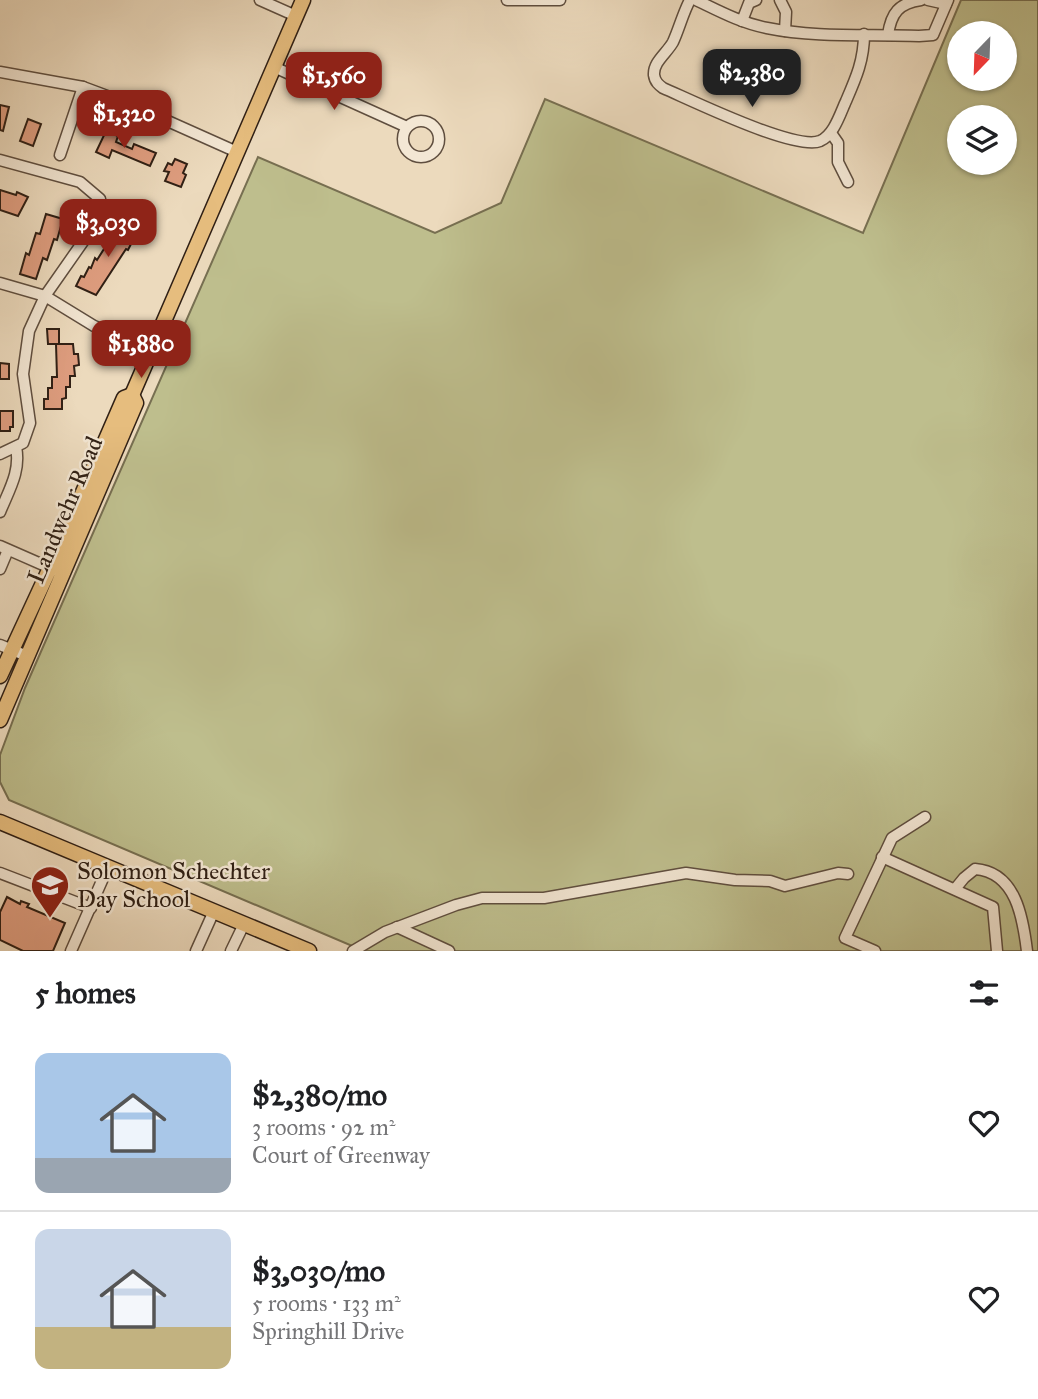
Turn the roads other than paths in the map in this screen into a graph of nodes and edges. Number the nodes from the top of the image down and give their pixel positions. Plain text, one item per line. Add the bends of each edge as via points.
1 (260, 0) edge
2 (303, 0) edge
3 (507, 0) edge
4 (544, 0) edge
5 (560, 0) edge
6 (690, 0) edge
7 (696, 0) edge
8 (756, 0) edge
9 (780, 0) edge
10 (921, 0) edge
11 (928, 0) edge
12 (947, 2) edge
13 (296, 16) junction
14 (742, 21) junction
15 (785, 31) junction
16 (864, 34) junction
17 (888, 35) junction
18 (274, 67) junction
19 (0, 72) edge
20 (83, 87) junction
21 (407, 127) dead end
22 (831, 132) junction
23 (236, 152) junction
24 (60, 155) dead end
25 (0, 160) edge
26 (848, 182) dead end
27 (0, 283) edge
28 (45, 296) junction
29 (152, 349) junction
30 (16, 447) junction
31 (0, 454) edge
32 (0, 512) edge
33 (4, 548) edge
34 (0, 569) edge
35 (56, 571) junction
36 (6, 647) edge
37 (27, 656) junction
38 (0, 676) edge
39 (0, 720) edge
40 (925, 817) dead end
41 (0, 822) edge
42 (882, 857) junction
43 (108, 867) junction
44 (0, 874) edge
45 (848, 874) dead end
46 (955, 889) junction
47 (1013, 894) junction
48 (993, 907) junction
49 (91, 908) junction
50 (214, 911) junction
51 (244, 923) junction
52 (397, 927) junction
53 (71, 951) edge
54 (196, 951) edge
55 (231, 951) edge
56 (309, 951) edge
57 (353, 951) edge
58 (449, 951) edge
59 (875, 951) edge
60 (997, 951) edge
61 (1027, 951) edge

1 - 13 street
2 - 13 main road, Landwehr Road
3 - 4 street
4 - 5 street
6 - 22 street via 674,40 656,65 656,82 663,89 801,142 821,141
7 - 14 street
8 - 14 street via 749,3
9 - 15 street via 786,12
10 - 17 street via 905,2 894,14
11 - 12 street
12 - 17 street via 933,35
13 - 18 main road, Landwehr Road
14 - 15 street
15 - 16 street
16 - 17 street
16 - 22 street via 860,69
18 - 21 street
18 - 23 main road, Landwehr Road
19 - 20 street
20 - 23 street
20 - 24 street
22 - 26 street
23 - 29 main road, Landwehr Road
25 - 28 street via 80,181 100,199 94,226
27 - 28 street
28 - 29 street via 94,326
28 - 30 street via 29,331 23,374 30,423 23,443
29 - 35 main road, Landwehr Road via 132,395 136,404
30 - 31 street
30 - 32 street via 16,475
33 - 34 street
33 - 35 street
35 - 36 main road, Landwehr Road
35 - 37 main road, Landwehr Road
36 - 37 street
36 - 38 main road, Landwehr Road
37 - 39 main road, Landwehr Road
40 - 42 street via 896,835
41 - 43 main road
42 - 46 street
42 - 59 street via 845,938
43 - 49 street
43 - 50 main road
44 - 49 street
45 - 52 street via 785,886 686,873 544,898 482,898
46 - 47 street via 975,869 984,869
46 - 48 street
47 - 48 street
47 - 61 street
48 - 60 street
49 - 53 street
50 - 51 main road
50 - 54 street
51 - 55 street
51 - 56 main road
52 - 57 street
52 - 58 street

